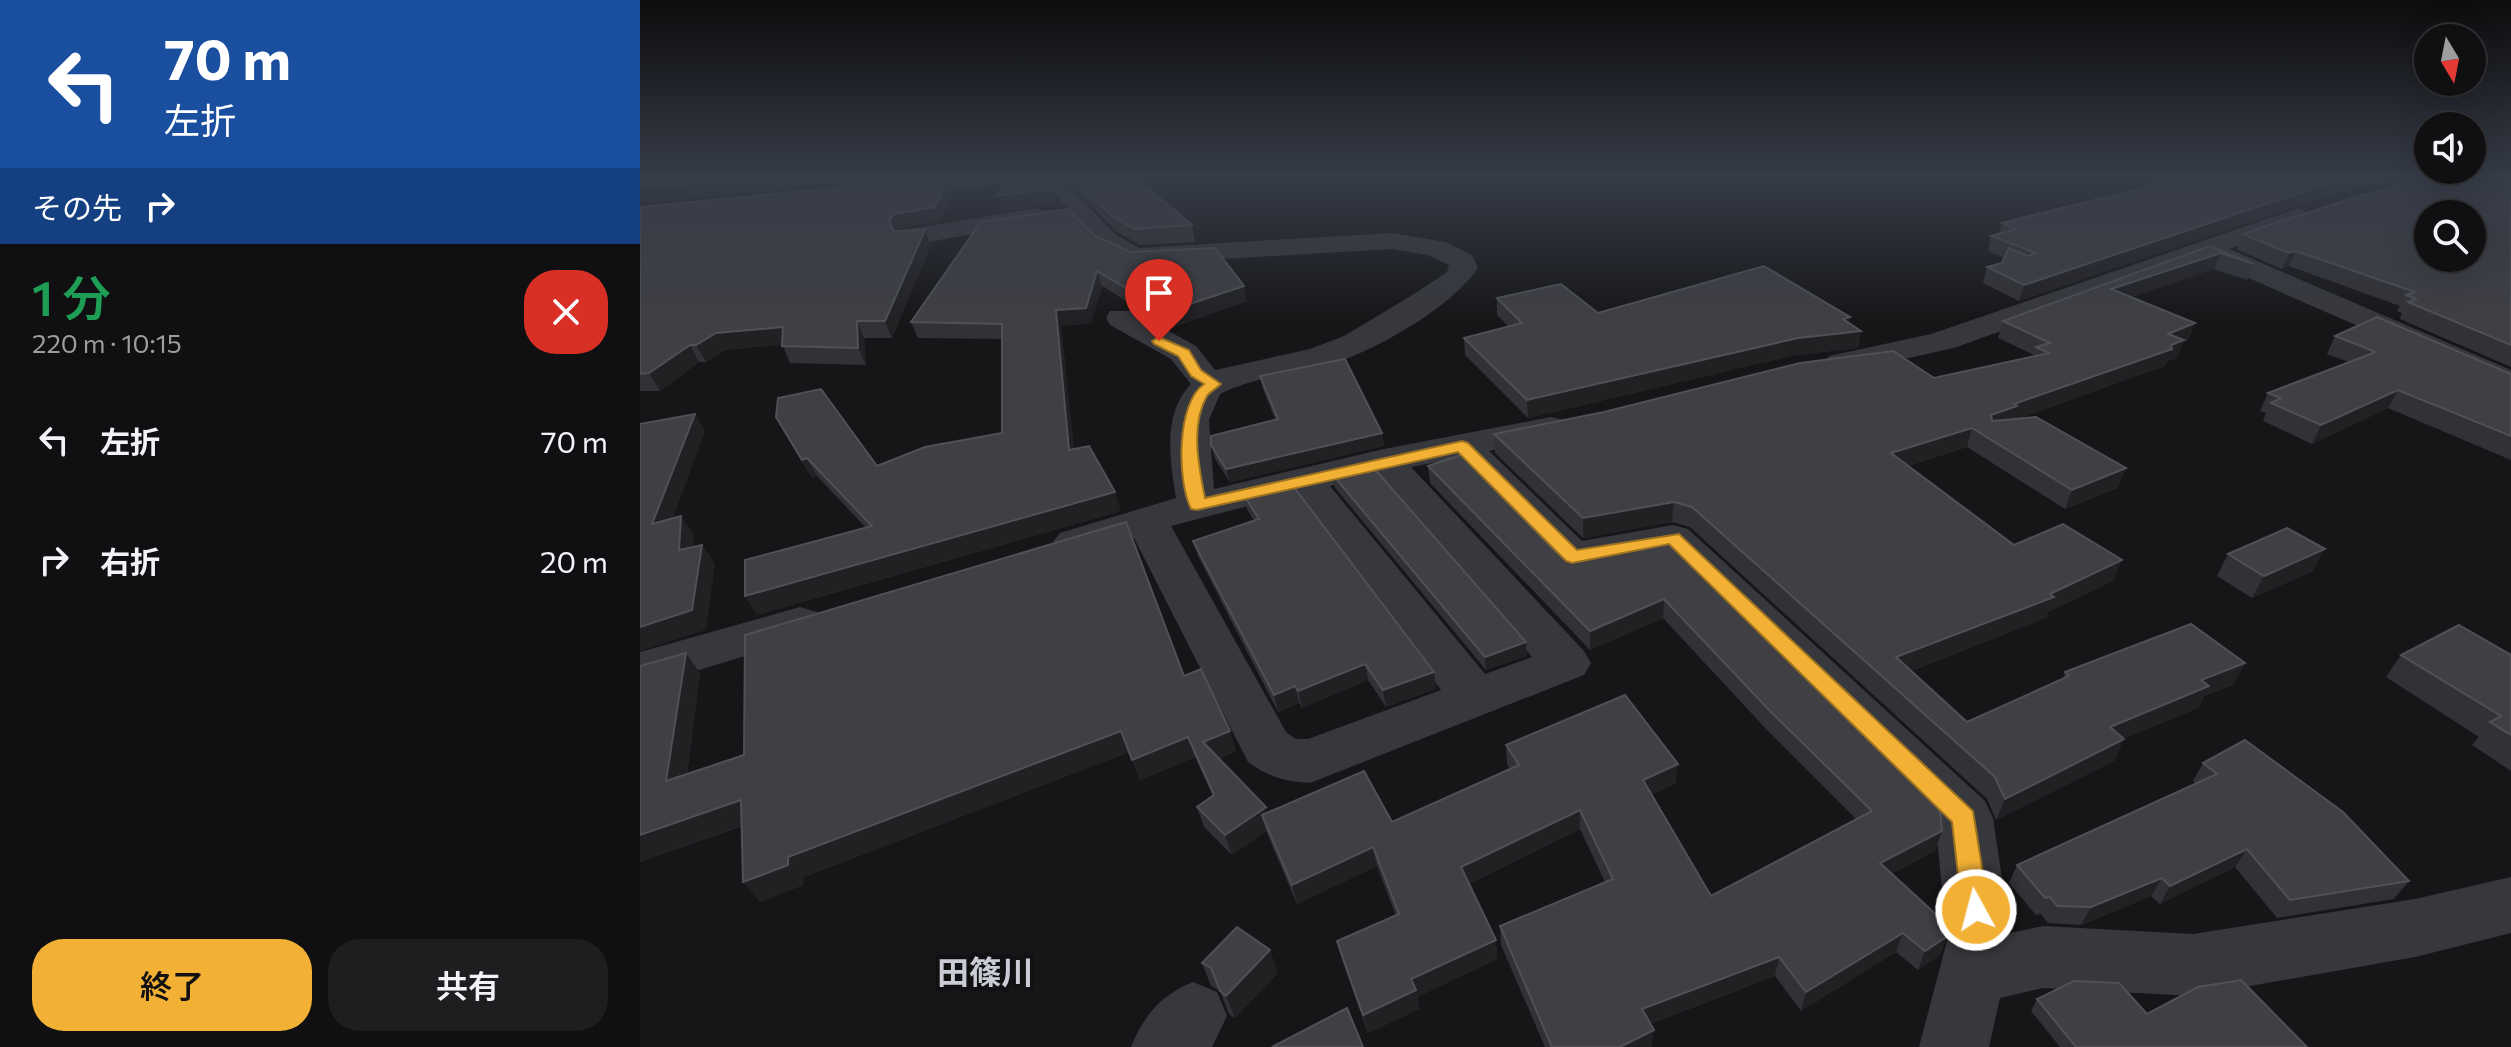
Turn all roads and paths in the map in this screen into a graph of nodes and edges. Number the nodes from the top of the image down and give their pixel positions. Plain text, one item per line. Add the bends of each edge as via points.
1 (995, 224) edge
2 (1090, 224) edge
3 (2275, 224) edge
4 (910, 237) edge
5 (2204, 248) junction
6 (1121, 318) dead end
7 (1810, 366) edge
8 (2511, 383) edge
9 (1214, 384) junction
10 (1589, 420) edge
11 (1462, 446) junction
12 (1384, 461) junction
13 (1304, 480) junction
14 (1197, 505) junction
15 (1147, 520) junction
16 (1043, 551) edge
17 (834, 613) edge
18 (640, 670) edge
19 (1475, 697) junction
20 (2511, 905) edge
21 (1970, 973) junction
22 (1954, 1047) edge

1 - 4 street
2 - 9 street via 1112,248 1136,256 1392,241 1435,248 1462,261 1457,278 1345,348
3 - 5 street
5 - 7 street via 1951,341 1894,357
5 - 8 street
6 - 9 street via 1184,353 1196,373
9 - 14 street via 1201,393 1192,422 1189,461
10 - 11 street
11 - 12 street
11 - 21 street via 1572,557 1673,538 1964,818 1979,941
12 - 13 street
12 - 19 street via 1566,663
13 - 14 street
13 - 19 street
14 - 15 street
15 - 16 street
15 - 19 street via 1267,747 1286,760 1310,761
17 - 18 street
20 - 21 street via 2415,928 2193,965 2043,957
21 - 22 street

